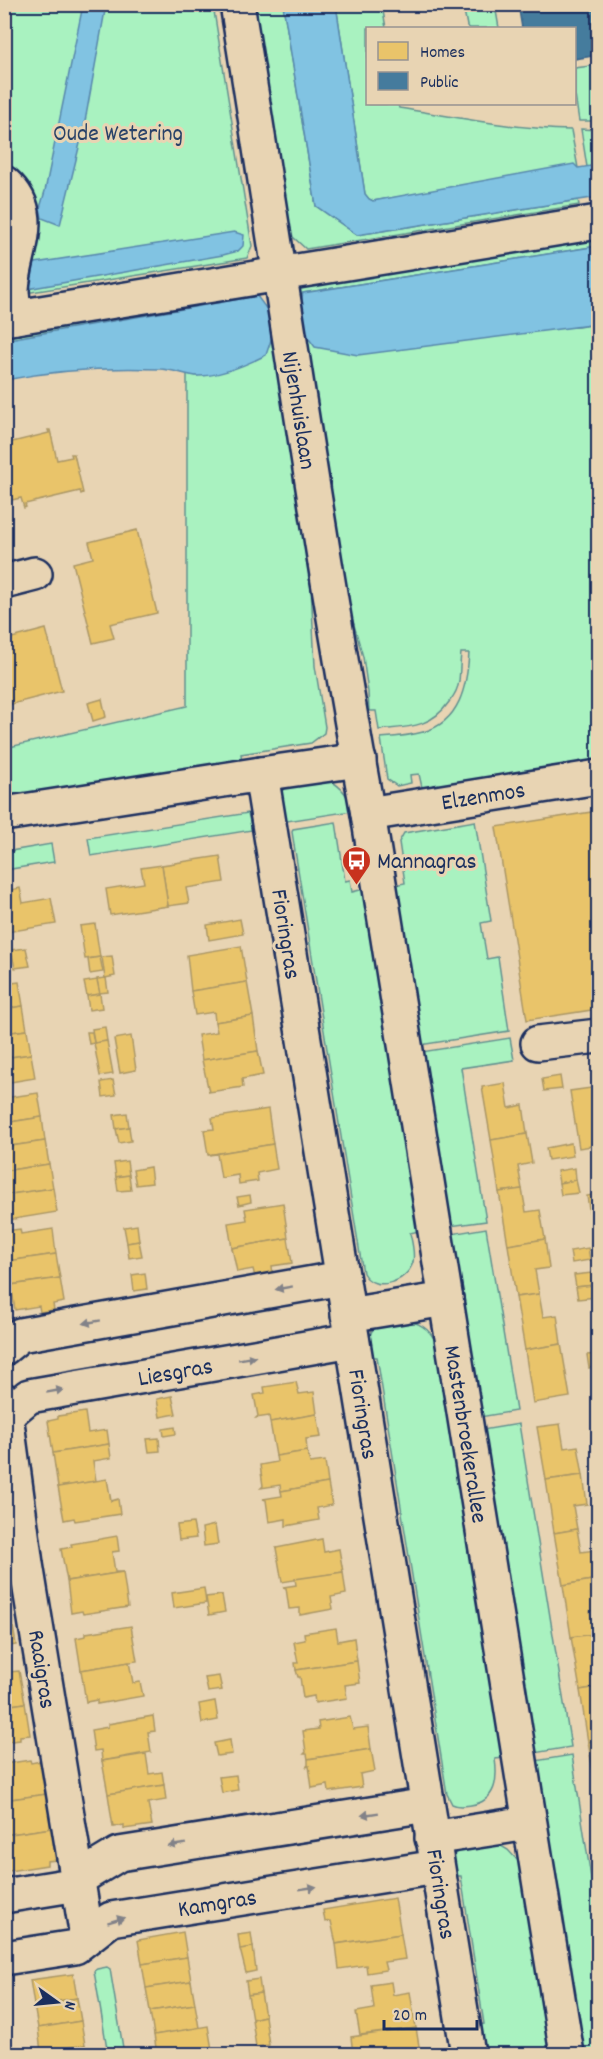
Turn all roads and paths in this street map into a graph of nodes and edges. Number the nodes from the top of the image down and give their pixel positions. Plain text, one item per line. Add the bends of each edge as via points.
1 (237, 4) edge
2 (4, 183) edge
3 (598, 222) edge
4 (282, 289) junction
5 (12, 297) edge
6 (359, 760) junction
7 (261, 774) junction
8 (598, 777) edge
9 (4, 814) edge
10 (368, 814) junction
11 (598, 1036) edge
12 (538, 1043) dead end
13 (342, 1278) junction
14 (446, 1299) junction
15 (350, 1327) junction
16 (4, 1348) edge
17 (5, 1410) edge
18 (427, 1805) junction
19 (528, 1823) junction
20 (435, 1852) junction
21 (78, 1879) junction
22 (4, 1896) edge
23 (87, 1937) junction
24 (4, 1958) edge
25 (468, 2055) edge
26 (567, 2055) edge

1 - 4 street, Nijenhuislaan
2 - 5 street via 24,213
3 - 4 street
4 - 5 street
4 - 6 street, Nijenhuislaan
6 - 7 street
6 - 10 street, Nijenhuislaan
7 - 9 street
7 - 13 street, Fioringras
8 - 10 street, Elzenmos
10 - 14 street, Mastenbroekerallee
11 - 12 street
13 - 15 street, Fioringras
13 -> 16 street via 20,1335
14 - 15 street, Liesgras
14 - 19 street, Mastenbroekerallee
17 -> 15 street, Liesgras via 29,1396
15 - 18 street, Fioringras
17 - 21 street, Raaigras
18 - 20 street, Fioringras
18 -> 21 street via 119,1854
19 - 20 street, Kamgras
19 - 26 street, Mastenbroekerallee
23 -> 20 street, Kamgras via 111,1919
20 - 25 street, Fioringras
21 - 22 street via 66,1886
21 - 23 street, Raaigras
23 - 24 street, Kamgras via 75,1947

